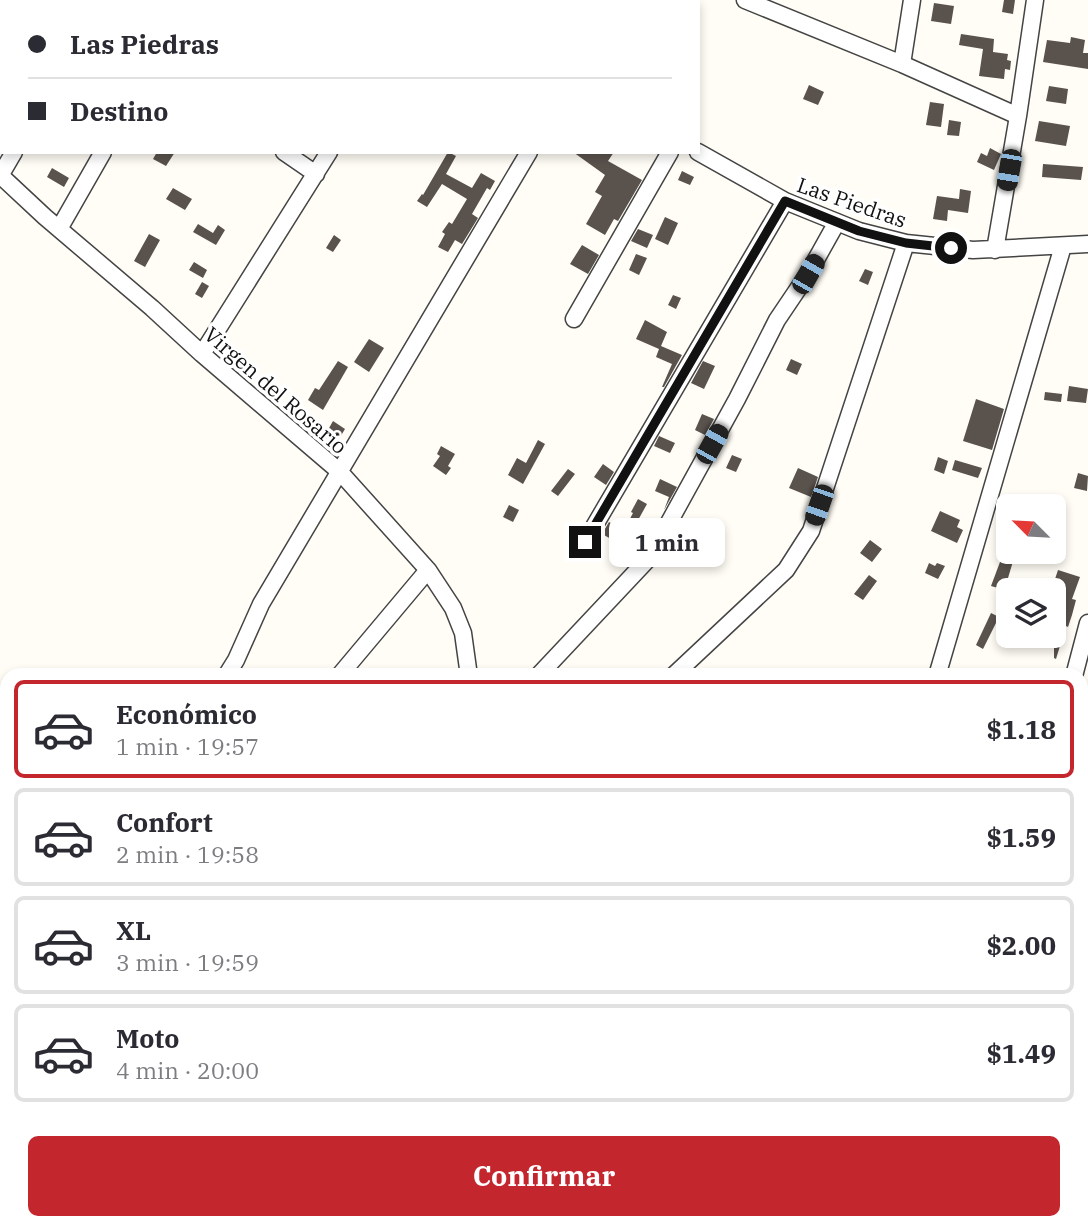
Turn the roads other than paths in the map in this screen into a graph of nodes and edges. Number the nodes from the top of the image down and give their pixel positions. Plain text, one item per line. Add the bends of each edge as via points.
1 (745, 0) edge
2 (912, 0) edge
3 (1035, 0) edge
4 (770, 5) edge
5 (902, 64) junction
6 (1018, 116) junction
7 (700, 153) edge
8 (13, 154) edge
9 (102, 154) edge
10 (287, 154) edge
11 (328, 154) edge
12 (528, 154) edge
13 (669, 154) edge
14 (316, 174) junction
15 (0, 175) edge
16 (785, 201) junction
17 (837, 222) junction
18 (59, 229) junction
19 (906, 243) junction
20 (1088, 244) edge
21 (1063, 246) junction
22 (995, 250) junction
23 (574, 319) dead end
24 (202, 354) junction
25 (340, 472) junction
26 (585, 542) dead end
27 (428, 570) junction
28 (1088, 623) edge
29 (231, 668) edge
30 (346, 668) edge
31 (468, 668) edge
32 (546, 668) edge
33 (682, 668) edge
34 (939, 668) edge
35 (1076, 668) edge

1 - 4 street
2 - 5 street
3 - 6 street
4 - 5 street
5 - 6 street
6 - 22 street
7 - 16 street, Las Piedras
8 - 15 street
9 - 18 street
10 - 14 street
11 - 14 street
12 - 25 street
13 - 23 street
14 - 24 street
15 - 18 street, Virgen del Rosario
16 - 17 street, Las Piedras
16 - 26 street
17 - 19 street, Las Piedras
17 - 32 street via 777,320 650,557
18 - 24 street, Virgen del Rosario
19 - 22 street, Las Piedras
19 - 33 street via 811,531 786,570
20 - 21 street, Las Piedras
21 - 22 street, Las Piedras
21 - 34 street
24 - 25 street, Virgen del Rosario
25 - 27 street, Virgen del Rosario
25 - 29 street via 261,604
27 - 30 street
27 - 31 street, Virgen del Rosario via 453,608 463,633
28 - 35 street

